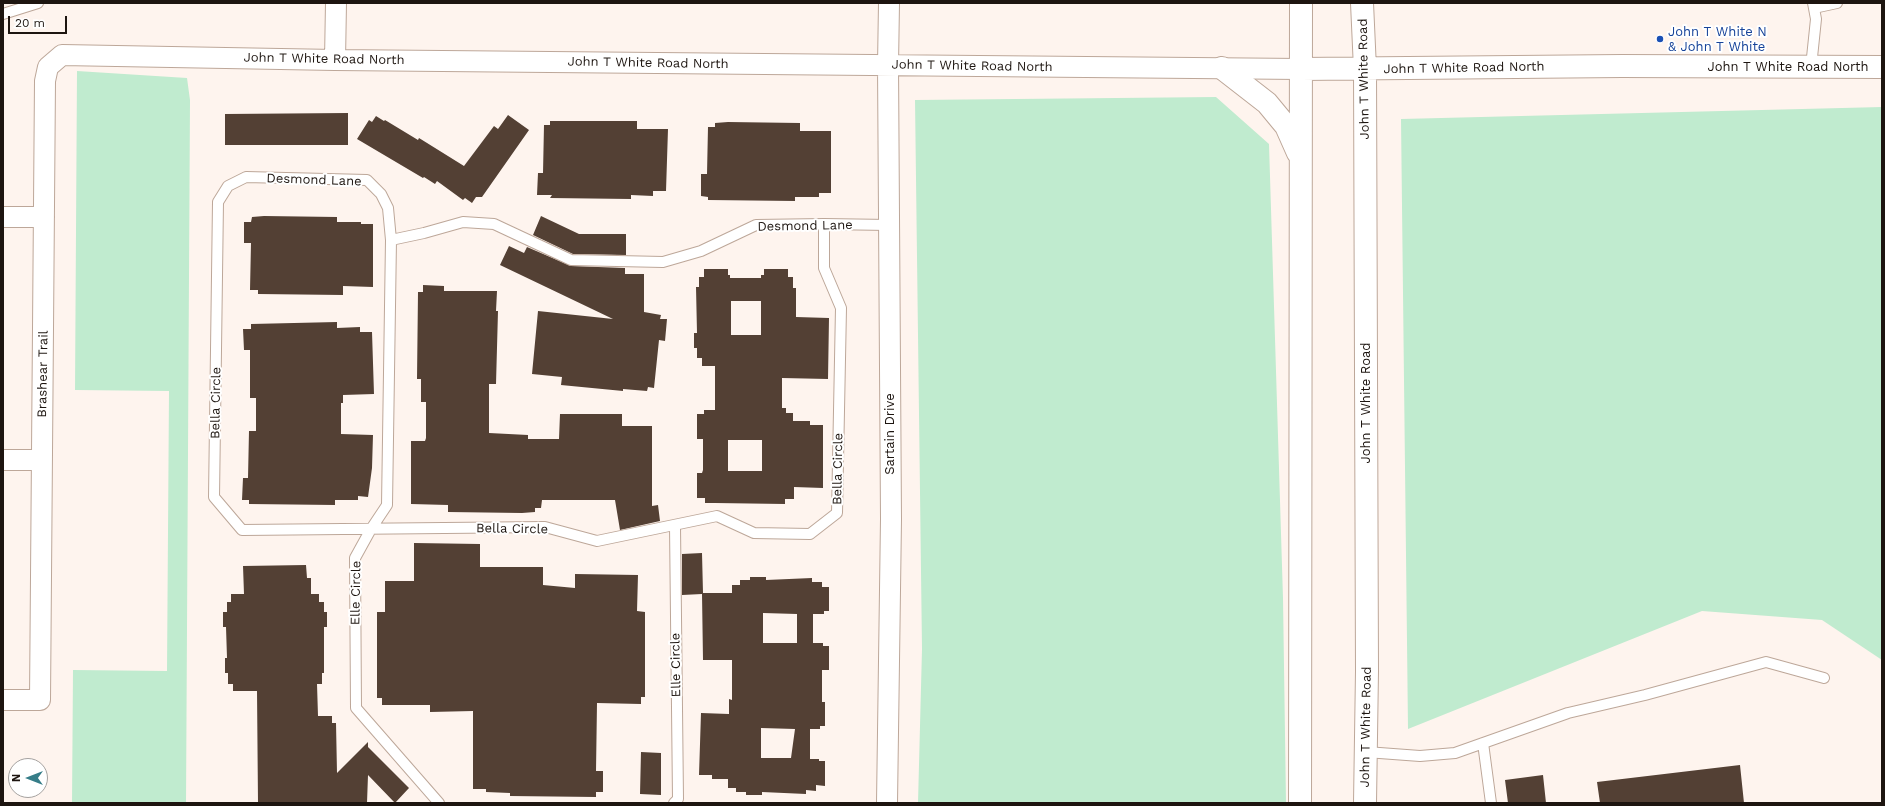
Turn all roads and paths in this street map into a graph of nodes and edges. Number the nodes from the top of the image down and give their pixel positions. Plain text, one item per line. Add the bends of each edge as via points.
1 (38, 3) edge
2 (336, 3) edge
3 (889, 3) edge
4 (1302, 3) edge
5 (1362, 3) edge
6 (1837, 3) edge
7 (1814, 5) edge
8 (3, 14) edge
9 (62, 55) joint
10 (335, 60) junction
11 (888, 65) junction
12 (1810, 67) junction
13 (1882, 67) edge
14 (1222, 68) junction
15 (1301, 69) junction
16 (1364, 69) junction
17 (1301, 161) junction
18 (218, 202) joint
19 (3, 216) edge
20 (44, 217) junction
21 (824, 224) junction
22 (889, 225) junction
23 (391, 240) junction
24 (3, 460) edge
25 (42, 460) junction
26 (675, 526) junction
27 (371, 528) junction
28 (1824, 678) dead end
29 (3, 700) edge
30 (1483, 743) junction
31 (1366, 752) junction
32 (439, 803) edge
33 (674, 803) edge
34 (888, 803) edge
35 (1300, 803) edge
36 (1365, 803) edge
37 (1491, 803) edge

1 - 8 lane
2 - 10 street
3 - 11 street, Sartain Drive
4 - 15 main road
5 - 16 main road, John T White Road
6 - 7 lane
7 - 12 lane via 1816,20
9 - 10 street, John T White Road North
9 - 20 street, Brashear Trail via 48,67 45,81
10 - 11 street, John T White Road North
11 - 14 street, John T White Road North
11 - 22 street, Sartain Drive
12 - 13 main road, John T White Road North
12 - 16 main road, John T White Road North
14 - 15 street, John T White Road North
14 - 17 main road via 1267,103 1286,126
15 - 16 main road, John T White Road North
15 - 17 main road
16 - 31 main road, John T White Road
17 - 35 main road
18 - 23 lane, Desmond Lane via 228,186 246,177 367,180 381,194 388,208
18 - 27 lane, Bella Circle via 214,497 242,530
19 - 20 street
20 - 25 street, Brashear Trail
21 - 22 lane, Desmond Lane
21 - 23 lane, Desmond Lane via 756,224 700,251 663,262 571,260 494,224 463,222
21 - 26 lane, Bella Circle via 824,268 841,308 837,513 810,534 754,534 717,516
22 - 34 street, Sartain Drive via 891,519
23 - 27 lane, Elle Circle via 387,505
24 - 25 street
25 - 29 street, Brashear Trail via 40,700
26 - 27 lane, Bella Circle via 597,541 545,527
26 - 33 lane, Elle Circle via 678,799
27 - 32 lane, Elle Circle via 355,558 356,708
28 - 30 lane via 1766,662 1568,713
30 - 31 lane via 1455,753 1420,756
30 - 37 lane
31 - 36 main road, John T White Road

